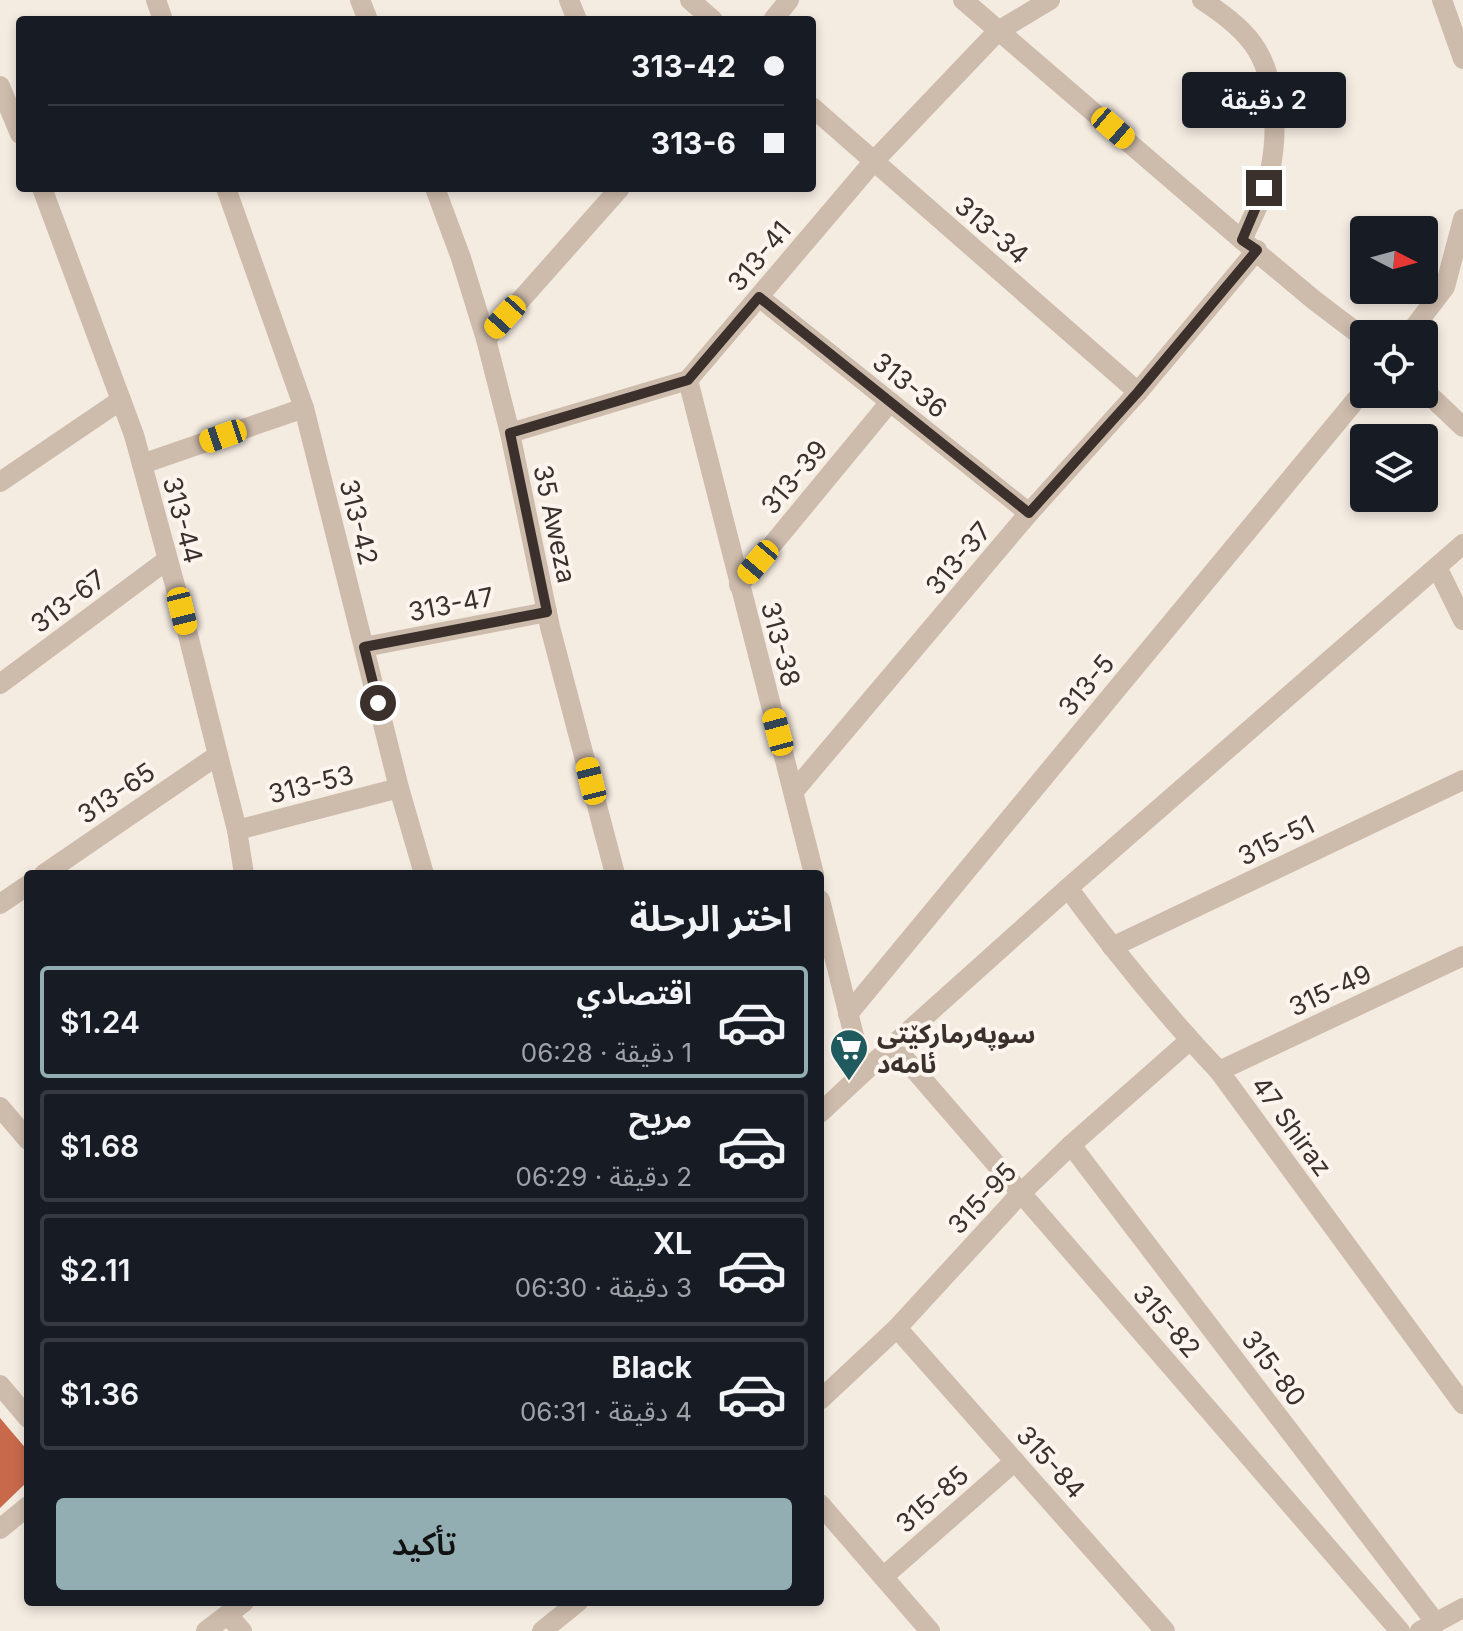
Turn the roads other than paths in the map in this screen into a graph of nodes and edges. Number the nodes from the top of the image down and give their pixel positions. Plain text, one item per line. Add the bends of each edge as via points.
1 (690, 0) edge
2 (789, 0) edge
3 (963, 0) edge
4 (1050, 0) edge
5 (1202, 0) edge
6 (1442, 0) edge
7 (708, 16) edge
8 (776, 16) edge
9 (998, 31) junction
10 (1463, 59) edge
11 (0, 86) edge
12 (816, 110) edge
13 (16, 124) edge
14 (874, 161) junction
15 (43, 192) edge
16 (227, 192) edge
17 (436, 192) edge
18 (616, 192) edge
19 (1463, 219) edge
20 (1249, 245) junction
21 (1463, 272) edge
22 (1445, 287) junction
23 (759, 297) junction
24 (1420, 320) edge
25 (1350, 327) edge
26 (486, 339) junction
27 (688, 380) junction
28 (1138, 392) junction
29 (121, 400) junction
30 (890, 402) junction
31 (1438, 403) edge
32 (1350, 407) edge
33 (304, 408) junction
34 (1463, 427) edge
35 (510, 433) junction
36 (142, 464) junction
37 (0, 482) edge
38 (1029, 513) junction
39 (1463, 544) edge
40 (167, 560) junction
41 (1437, 567) junction
42 (739, 585) junction
43 (547, 612) junction
44 (1463, 620) edge
45 (364, 647) junction
46 (0, 684) edge
47 (218, 755) junction
48 (1461, 785) edge
49 (399, 788) junction
50 (794, 791) junction
51 (237, 830) junction
52 (50, 870) edge
53 (243, 870) edge
54 (423, 870) edge
55 (614, 870) edge
56 (813, 870) edge
57 (24, 888) edge
58 (1068, 888) junction
59 (0, 904) edge
60 (824, 916) edge
61 (1112, 947) junction
62 (1463, 956) edge
63 (848, 1014) junction
64 (1190, 1040) junction
65 (893, 1045) junction
66 (1219, 1071) junction
67 (863, 1072) junction
68 (0, 1107) edge
69 (824, 1109) edge
70 (24, 1135) edge
71 (1071, 1145) junction
72 (1022, 1192) junction
73 (897, 1328) junction
74 (1455, 1381) edge
75 (0, 1385) edge
76 (824, 1396) edge
77 (1463, 1404) edge
78 (24, 1413) edge
79 (1015, 1461) junction
80 (24, 1509) edge
81 (824, 1509) edge
82 (0, 1529) edge
83 (883, 1577) junction
84 (573, 1606) edge
85 (236, 1608) edge
86 (1463, 1608) edge
87 (1428, 1627) edge
88 (206, 1631) edge
89 (242, 1631) edge
90 (542, 1631) edge
91 (930, 1631) edge
92 (1165, 1631) edge
93 (1400, 1631) edge

1 - 7 street
2 - 8 street
3 - 9 street
4 - 9 street, 313-41
5 - 20 street, 313-37 via 1254,45 1270,80 1275,139
6 - 10 street
9 - 14 street, 313-41
9 - 20 street
11 - 13 street
12 - 14 street, 313-34
14 - 23 street, 313-41
14 - 28 street, 313-34
15 - 29 street, 313-44
16 - 33 street, 313-42
17 - 26 street, 35 Aweza
18 - 26 street
19 - 22 street
20 - 25 street
20 - 28 street, 313-37
21 - 22 street
22 - 24 street
23 - 27 street, 313-41
23 - 30 street, 313-36
26 - 35 street, 35 Aweza
27 - 35 street
27 - 42 street, 313-38
28 - 38 street, 313-37
29 - 36 street, 313-44
29 - 37 street
30 - 38 street, 313-36
30 - 42 street, 313-39
31 - 34 street
32 - 63 street, 313-5
33 - 36 street
33 - 45 street, 313-42
35 - 43 street, 35 Aweza
36 - 40 street, 313-44
38 - 50 street, 313-37
39 - 41 street
40 - 46 street, 313-67
40 - 47 street, 313-44
41 - 44 street
41 - 58 street
42 - 50 street, 313-38
43 - 45 street, 313-47
43 - 55 street, 35 Aweza
45 - 49 street, 313-42
47 - 51 street, 313-44
47 - 52 street, 313-65
48 - 61 street, 315-51
49 - 51 street, 313-53
49 - 54 street, 313-42
50 - 56 street, 313-38
51 - 53 street, 313-44
57 - 59 street
58 - 61 street, 47 Shiraz
58 - 65 street
60 - 63 street
61 - 64 street, 47 Shiraz
62 - 66 street, 315-49
63 - 67 street
64 - 66 street, 47 Shiraz
64 - 71 street, 315-95
65 - 67 street
65 - 72 street, 315-82
66 - 74 street, 47 Shiraz
67 - 69 street
68 - 70 street
71 - 72 street, 315-95
71 - 87 street, 315-80
72 - 73 street, 315-95
72 - 93 street, 315-82
73 - 76 street, 315-95
73 - 79 street, 315-84
74 - 77 street, 47 Shiraz
75 - 78 street
79 - 83 street, 315-85
79 - 92 street, 315-84
80 - 82 street
81 - 83 street
83 - 91 street
84 - 90 street
85 - 88 street
85 - 89 street
86 - 87 street

